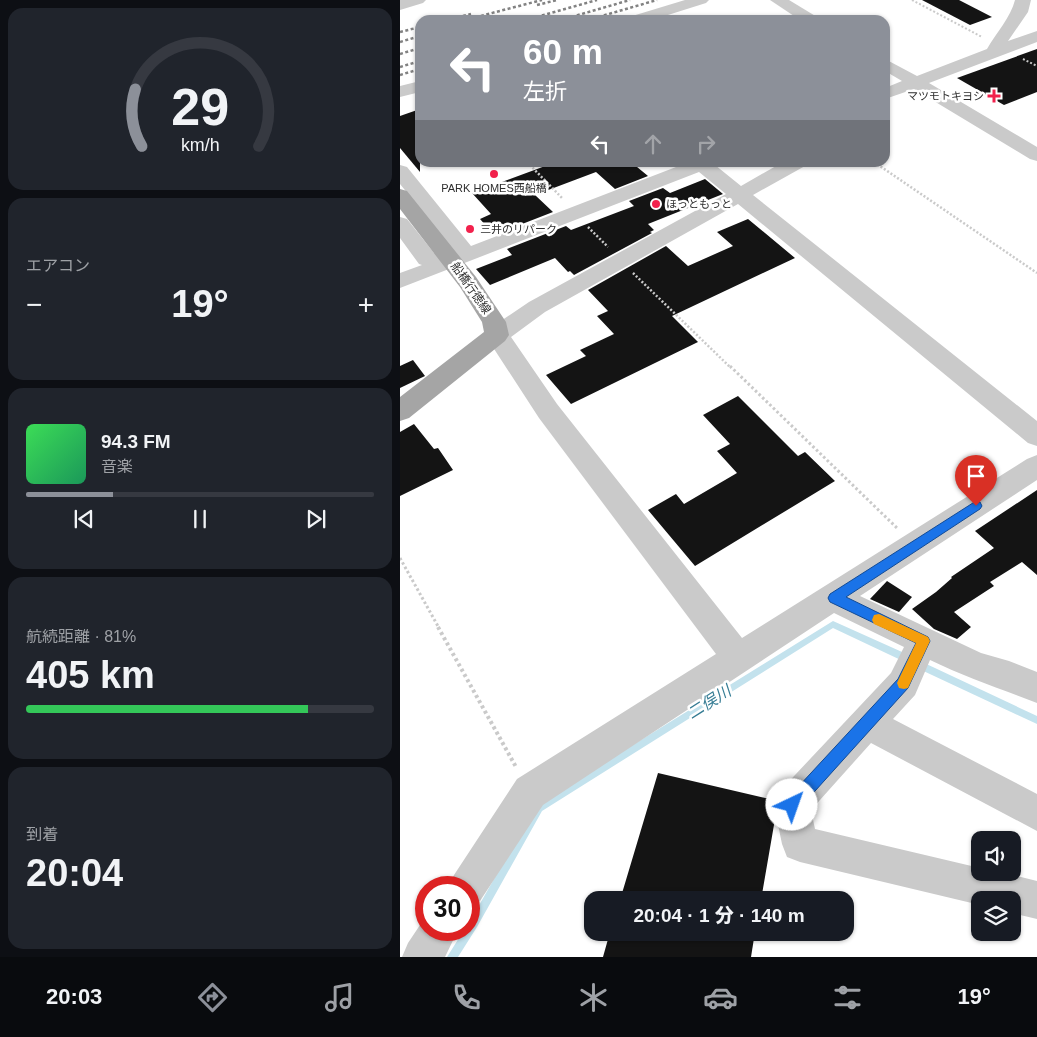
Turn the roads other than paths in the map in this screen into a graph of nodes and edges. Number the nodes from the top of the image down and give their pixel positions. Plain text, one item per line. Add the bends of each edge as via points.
1 (418, 0) edge
2 (701, 0) edge
3 (778, 0) edge
4 (1023, 0) edge
5 (400, 5) edge
6 (651, 15) edge
7 (803, 15) edge
8 (1037, 36) edge
9 (996, 48) junction
10 (890, 67) edge
11 (915, 83) junction
12 (415, 88) edge
13 (400, 92) edge
14 (890, 102) edge
15 (1037, 155) edge
16 (693, 167) edge
17 (708, 167) edge
18 (790, 167) edge
19 (400, 171) edge
20 (400, 194) edge
21 (741, 196) junction
22 (400, 223) edge
23 (452, 261) junction
24 (400, 281) edge
25 (497, 335) junction
26 (400, 411) edge
27 (1037, 436) edge
28 (1037, 466) edge
29 (834, 598) junction
30 (923, 641) junction
31 (738, 658) junction
32 (1037, 688) edge
33 (867, 723) junction
34 (1037, 813) edge
35 (475, 876) edge
36 (1037, 900) edge
37 (432, 941) edge
38 (422, 957) edge

1 - 5 street
2 - 6 street
3 - 7 street
4 - 9 street via 1020,12
8 - 9 street
9 - 11 street
10 - 11 street
11 - 14 street via 908,101
11 - 15 street
12 - 13 street
16 - 23 street
17 - 21 street
18 - 21 street
19 - 23 street via 461,246
20 - 23 main road, 船橋行徳線
21 - 25 street via 537,307
21 - 27 street
22 - 23 street via 427,259
23 - 24 street
23 - 25 main road, 船橋行徳線 via 494,322
25 - 26 main road
25 - 31 street via 548,411
28 - 29 street
29 - 30 street
29 - 31 street
30 - 32 street via 975,666
30 - 33 street via 903,684
31 - 35 street via 530,792
33 - 34 street
33 - 36 street via 792,805 800,844
37 - 38 street

